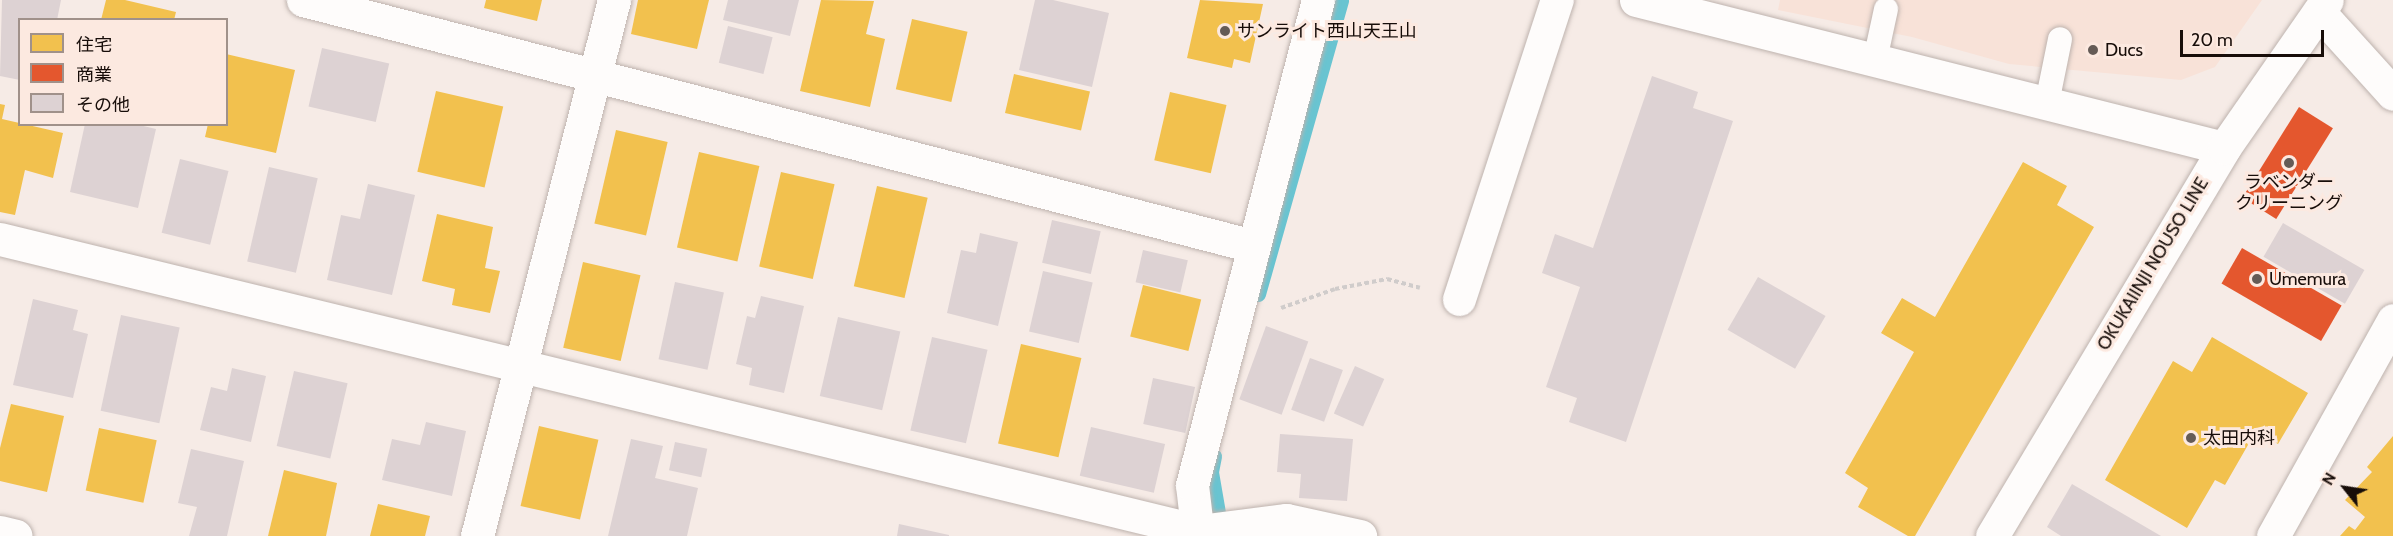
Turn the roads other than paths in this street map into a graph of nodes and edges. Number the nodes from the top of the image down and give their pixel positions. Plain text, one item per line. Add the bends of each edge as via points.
1 (303, 0) edge
2 (614, 0) edge
3 (1318, 0) edge
4 (1557, 0) edge
5 (1636, 0) edge
6 (2323, 6) edge
7 (1886, 9) dead end
8 (2060, 39) dead end
9 (1875, 60) junction
10 (595, 75) junction
11 (2393, 94) edge
12 (2047, 103) junction
13 (2224, 148) junction
14 (0, 239) edge
15 (1253, 246) junction
16 (1459, 299) road end
17 (2393, 320) edge
18 (521, 366) junction
19 (0, 532) edge
20 (1199, 533) edge
21 (16, 536) edge
22 (477, 536) edge
23 (1360, 536) edge
24 (1992, 536) edge
25 (2273, 536) edge

1 - 10 street
2 - 10 street
3 - 15 street
4 - 16 street
5 - 9 street
6 - 11 street
6 - 13 street, OKUKAIINJI NOUSO LINE
7 - 9 lane
8 - 12 lane
9 - 12 street
10 - 15 street
10 - 18 street
12 - 13 street
13 - 24 street, OKUKAIINJI NOUSO LINE
14 - 18 street
15 - 20 street via 1192,485
17 - 25 street
18 - 20 street
18 - 22 street
19 - 21 street
20 - 23 street via 1286,520

